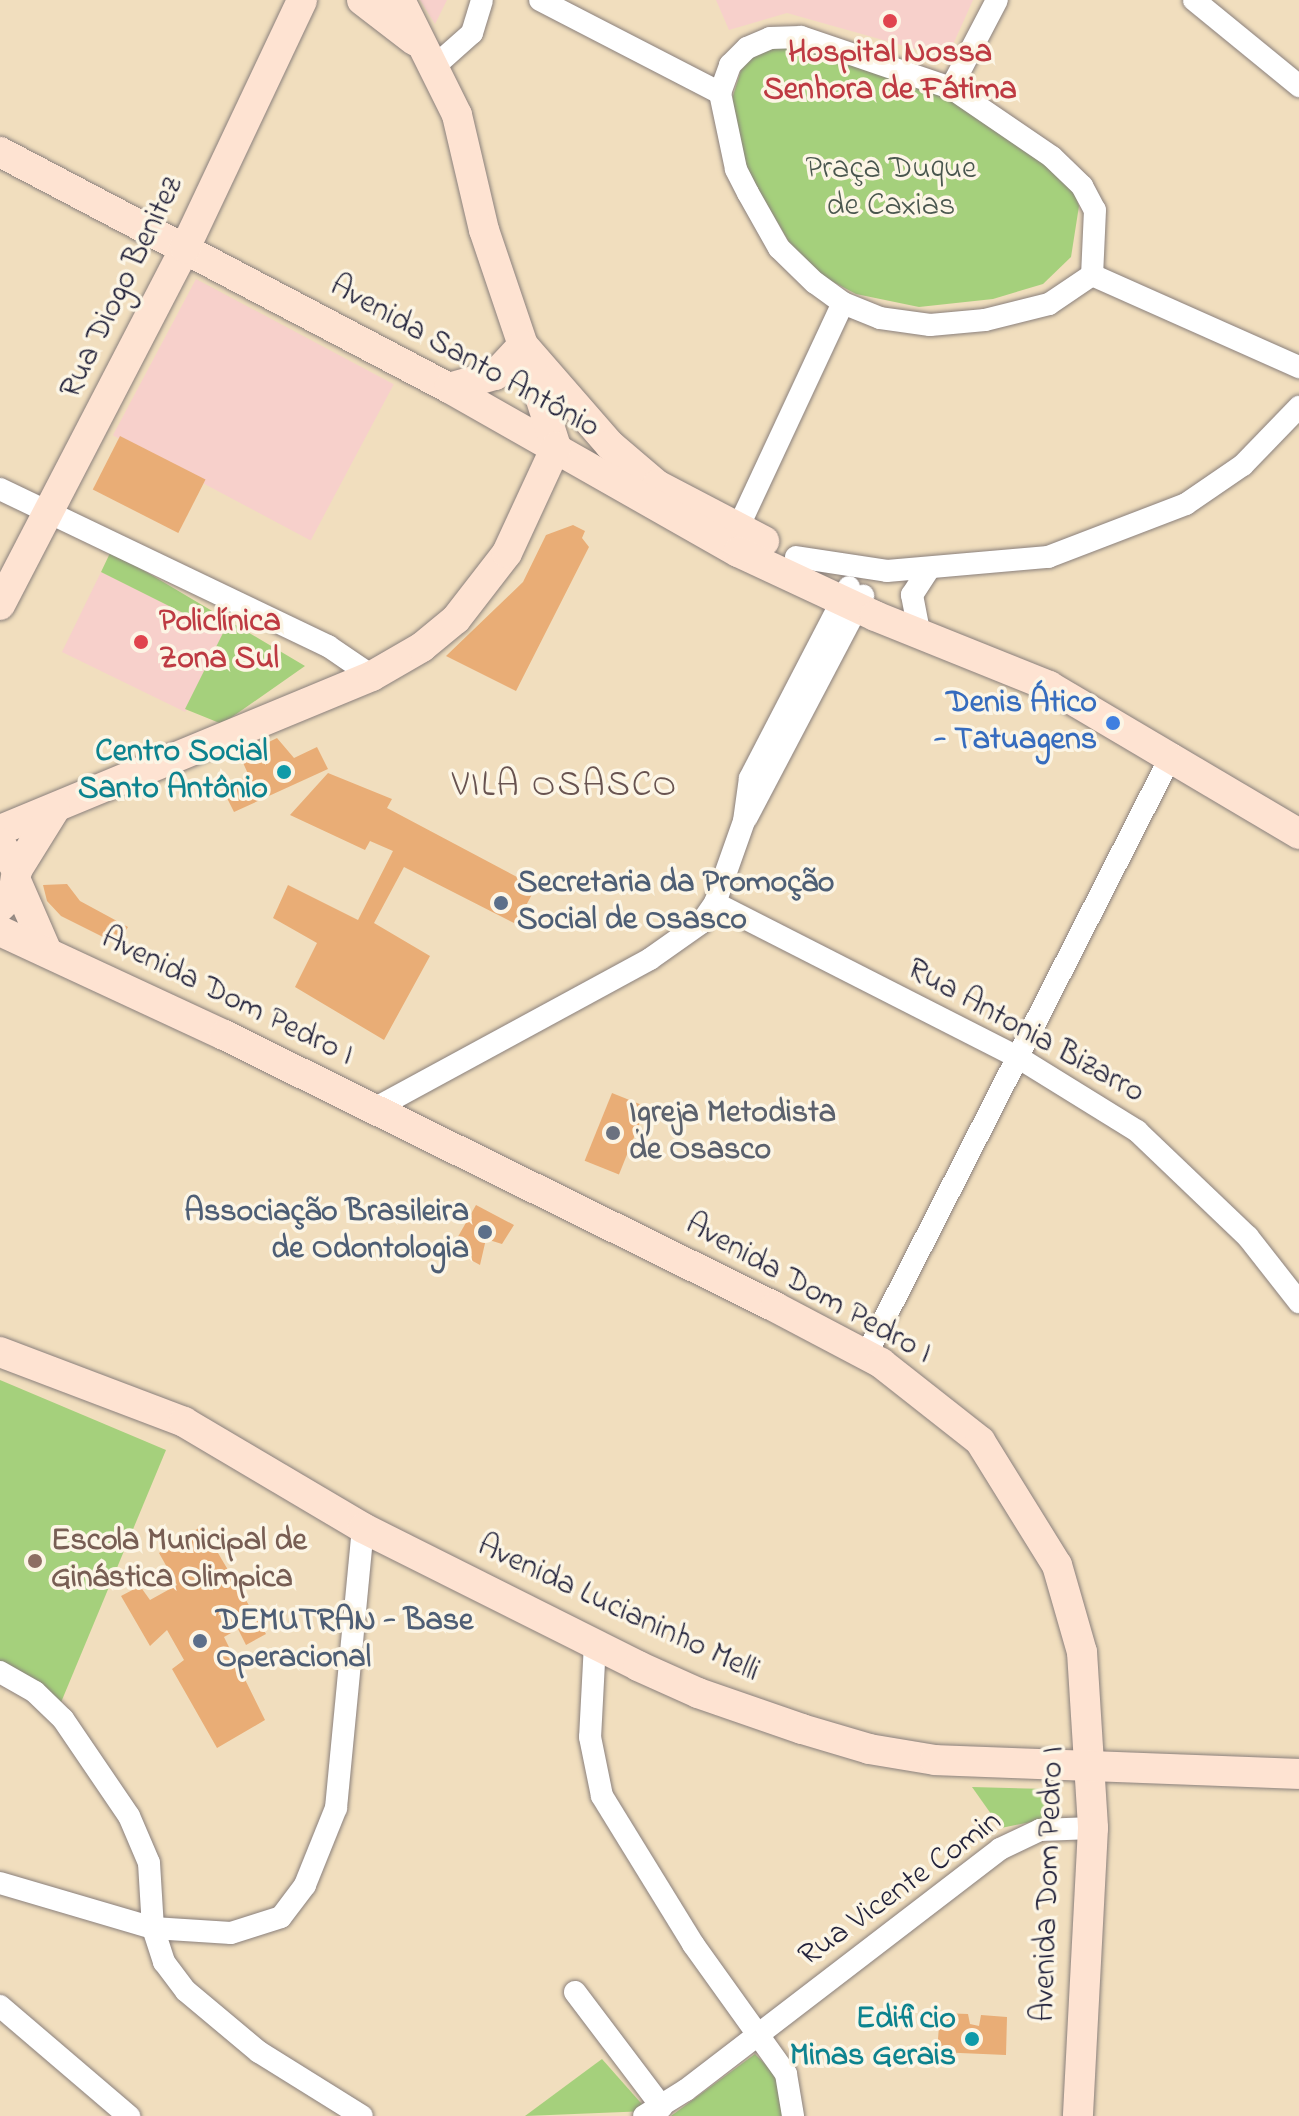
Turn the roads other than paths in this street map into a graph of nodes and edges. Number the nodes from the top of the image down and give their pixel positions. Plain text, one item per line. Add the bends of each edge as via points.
1 (343, 0) edge
2 (482, 0) edge
3 (540, 0) edge
4 (997, 0) edge
5 (1194, 0) edge
6 (306, 2) edge
7 (379, 2) edge
8 (436, 65) junction
9 (1299, 86) edge
10 (951, 88) junction
11 (720, 93) junction
12 (0, 152) edge
13 (185, 248) junction
14 (1092, 275) junction
15 (843, 303) junction
16 (523, 345) junction
17 (1299, 367) edge
18 (449, 388) junction
19 (1299, 407) edge
20 (556, 447) junction
21 (0, 489) edge
22 (50, 514) junction
23 (738, 528) junction
24 (796, 557) junction
25 (929, 569) junction
26 (852, 598) junction
27 (0, 605) edge
28 (907, 626) junction
29 (372, 676) junction
30 (1172, 754) junction
31 (55, 809) junction
32 (0, 830) edge
33 (1299, 834) edge
34 (0, 843) edge
35 (11, 887) edge
36 (715, 903) junction
37 (0, 931) edge
38 (47, 952) junction
39 (1019, 1058) junction
40 (374, 1109) junction
41 (1299, 1302) edge
42 (0, 1352) edge
43 (866, 1355) junction
44 (363, 1528) junction
45 (595, 1643) junction
46 (0, 1672) edge
47 (1092, 1764) junction
48 (1299, 1774) edge
49 (1093, 1828) junction
50 (0, 1883) edge
51 (153, 1928) junction
52 (575, 1992) dead end
53 (0, 2006) edge
54 (758, 2035) junction
55 (653, 2112) edge
56 (129, 2116) edge
57 (362, 2116) edge
58 (793, 2116) edge
59 (1078, 2116) edge

1 - 7 street
2 - 8 street via 472,33
3 - 11 street
4 - 10 street
5 - 9 street
6 - 13 street, Rua Diogo Benitez
7 - 8 street
8 - 16 street via 457,115 484,230
10 - 11 street via 801,37 770,38 747,48 730,65
10 - 14 street via 1033,142 1082,186 1095,210
11 - 15 street via 736,169 762,219 779,248
12 - 13 street, Avenida Santo Antônio
13 - 18 street, Avenida Santo Antônio
13 - 22 street, Rua Diogo Benitez
14 - 15 street via 1049,304 985,320 930,325 880,318
14 - 17 street
15 - 23 street
16 - 18 street via 495,375
16 - 20 street
16 - 23 street, Avenida Santo Antônio via 610,445 657,485
18 - 20 street, Avenida Santo Antônio
19 - 25 street via 1243,465 1186,504 1143,525 1048,557
20 - 26 street, Avenida Santo Antônio via 651,507
20 - 29 street via 507,553 482,588 422,647
21 - 22 street
22 - 27 street, Rua Diogo Benitez
22 - 29 street via 328,646
23 - 24 street, Avenida Santo Antônio
24 - 25 street via 887,571
24 - 26 street, Avenida Santo Antônio
25 - 28 street via 912,595
26 - 28 street, Avenida Santo Antônio
26 - 36 street via 750,778 744,821
28 - 30 street, Avenida Santo Antônio via 1049,686
29 - 31 street
30 - 33 street, Avenida Santo Antônio
30 - 39 street
31 - 32 street
31 - 35 street
34 - 35 street, Avenida Dom Pedro I
35 - 38 street, Avenida Dom Pedro I
36 - 39 street, Rua Antonia Bizarro
36 - 40 street via 686,936 650,959
37 - 38 street, Avenida Dom Pedro I
38 - 40 street, Avenida Dom Pedro I
39 - 41 street, Rua Antonia Bizarro via 1137,1131 1248,1237
39 - 43 street
40 - 43 street, Avenida Dom Pedro I
42 - 44 street, Avenida Lucianinho Melli via 184,1422
43 - 47 street, Avenida Dom Pedro I via 980,1441 1057,1565 1082,1652
44 - 45 street, Avenida Lucianinho Melli
44 - 51 street via 336,1808 305,1885 281,1917 250,1929
45 - 47 street, Avenida Lucianinho Melli via 698,1693 869,1749 935,1760
45 - 54 street via 590,1737 602,1796 634,1854
46 - 51 street via 35,1692 63,1719 129,1816 149,1863
47 - 48 street, Avenida Lucianinho Melli
47 - 49 street, Avenida Dom Pedro I
49 - 54 street, Rua Vicente Comin via 1040,1830 1000,1849
49 - 59 street, Avenida Dom Pedro I
50 - 51 street
51 - 57 street via 164,1962 197,2001 259,2052
52 - 55 street
53 - 56 street
54 - 55 street, Rua Vicente Comin
54 - 58 street via 786,2074

